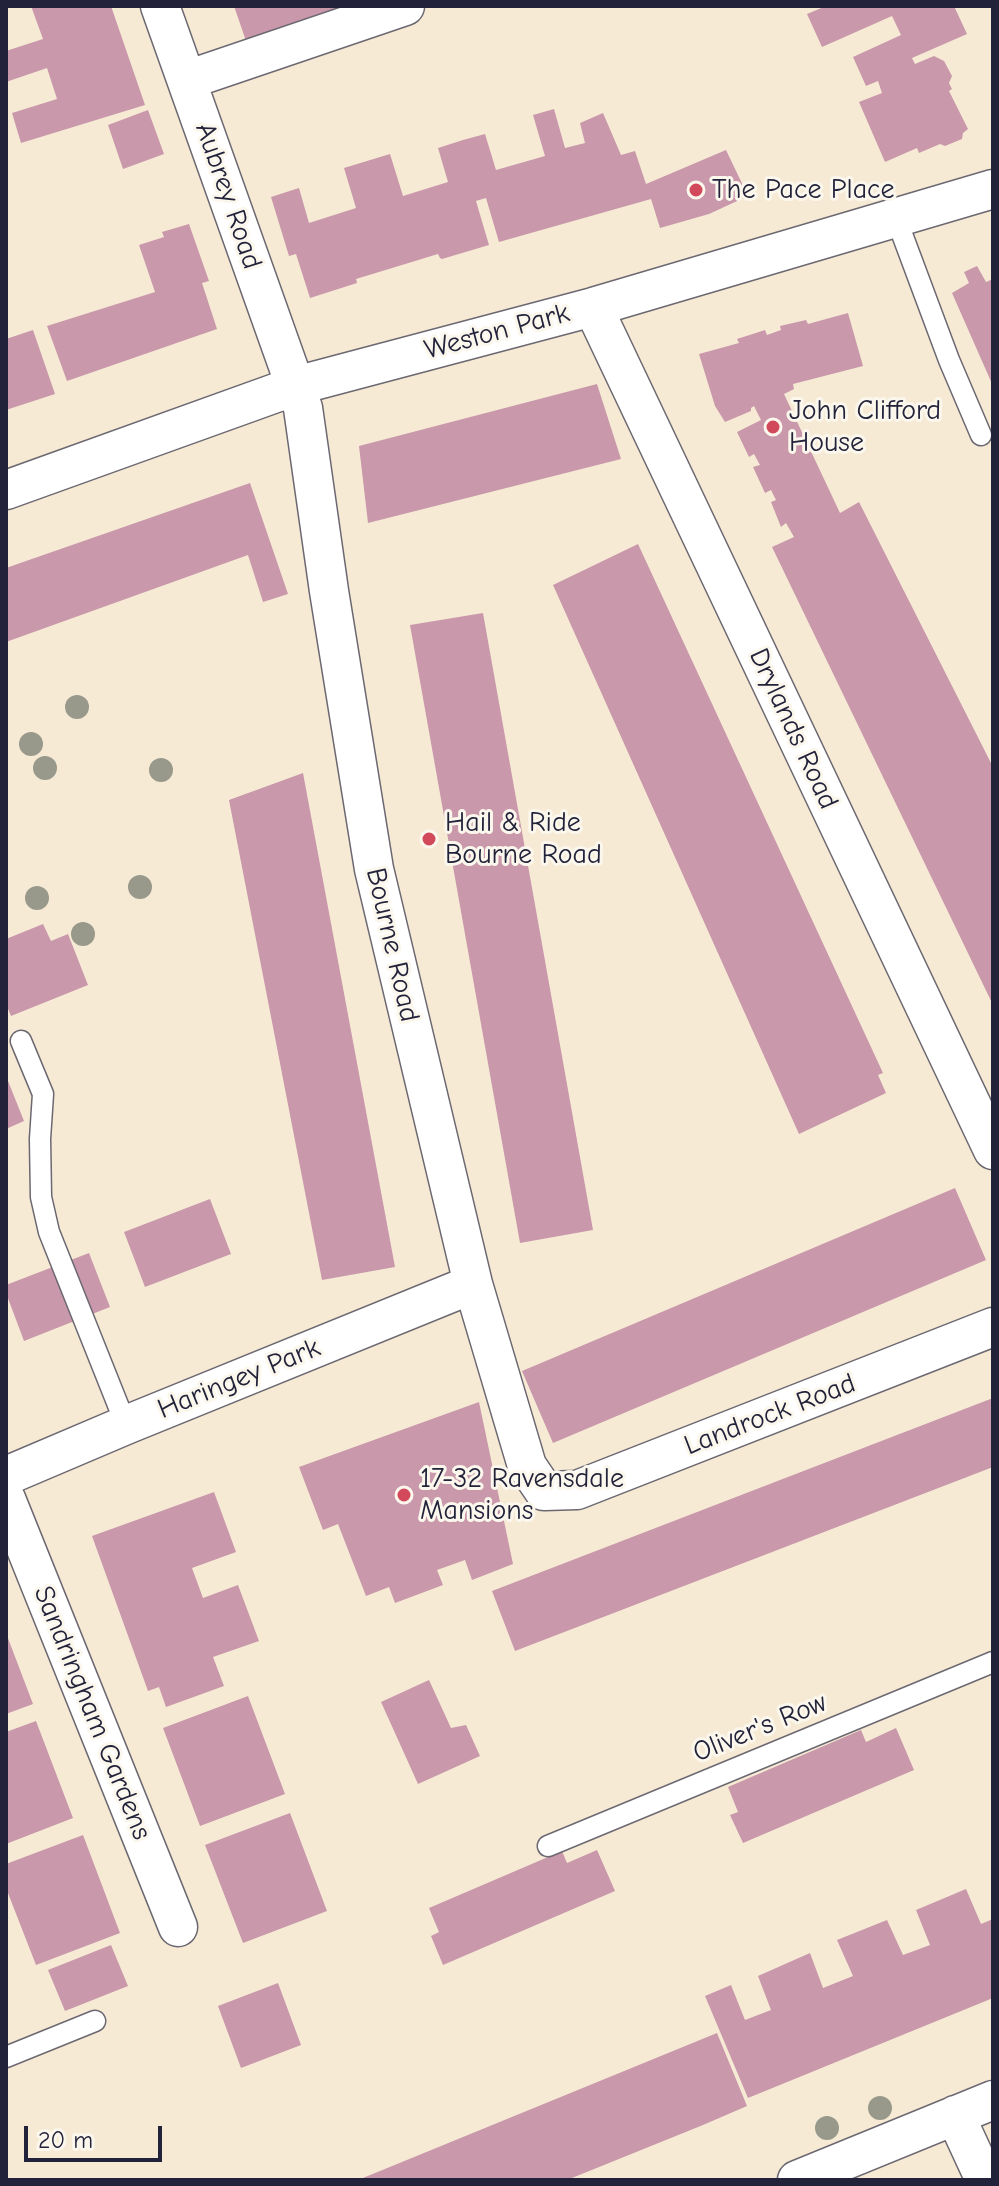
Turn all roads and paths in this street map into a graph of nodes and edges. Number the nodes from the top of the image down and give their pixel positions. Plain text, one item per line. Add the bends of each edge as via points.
1 (160, 6) edge
2 (405, 6) edge
3 (187, 80) junction
4 (993, 189) edge
5 (896, 218) junction
6 (593, 307) junction
7 (295, 386) junction
8 (981, 435) dead end
9 (6, 490) edge
10 (21, 1041) dead end
11 (993, 1150) edge
12 (473, 1284) junction
13 (993, 1327) edge
14 (126, 1425) junction
15 (7, 1478) edge
16 (544, 1491) joint
17 (993, 1662) edge
18 (548, 1846) dead end
19 (178, 1927) dead end
20 (95, 2021) dead end
21 (6, 2057) edge
22 (993, 2100) edge
23 (955, 2115) junction
24 (797, 2180) edge
25 (985, 2180) edge

1 - 3 street, Aubrey Road
2 - 3 street
3 - 7 street, Aubrey Road
4 - 5 street, Weston Park
5 - 6 street, Weston Park
5 - 8 lane
6 - 7 street, Weston Park
6 - 11 street, Drylands Road
7 - 9 street, Weston Park
7 - 12 street, Bourne Road via 303,408 374,869
10 - 14 lane via 43,1094 41,1197 49,1232
12 - 14 street, Haringey Park
12 - 16 street, Bourne Road via 527,1466
13 - 16 street, Landrock Road via 577,1490
14 - 15 street, Haringey Park
15 - 19 street, Sandringham Gardens
17 - 18 lane, Oliver's Row
20 - 21 lane
22 - 23 street
23 - 24 street
23 - 25 street

